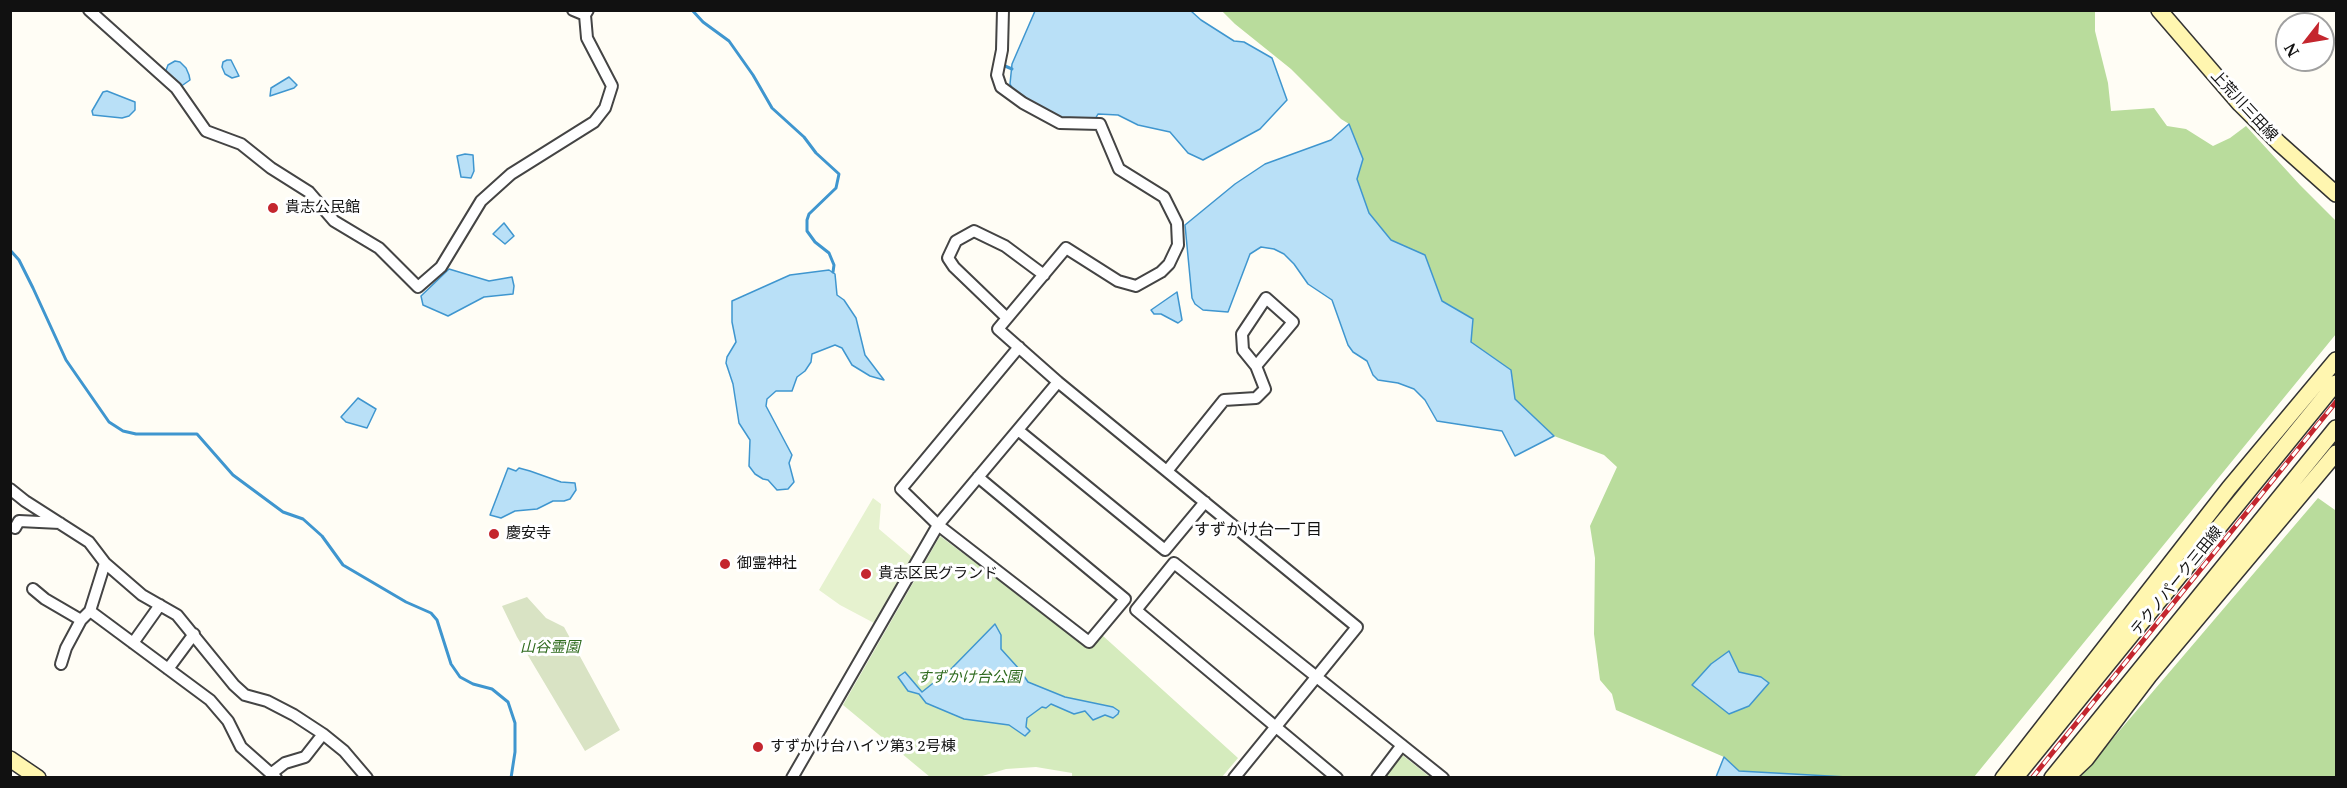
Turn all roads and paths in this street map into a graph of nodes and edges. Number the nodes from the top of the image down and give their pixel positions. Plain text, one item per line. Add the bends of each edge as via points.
1 (89, 10) edge
2 (573, 10) edge
3 (1004, 10) edge
4 (2159, 10) edge
5 (587, 13) edge
6 (2337, 194) edge
7 (1044, 275) junction
8 (1008, 318) junction
9 (1018, 347) junction
10 (2337, 360) edge
11 (1256, 366) junction
12 (1058, 382) junction
13 (2337, 383) edge
14 (2337, 428) edge
15 (1018, 430) junction
16 (2337, 453) edge
17 (1167, 471) junction
18 (978, 477) junction
19 (10, 489) edge
20 (1205, 502) junction
21 (60, 523) junction
22 (938, 525) junction
23 (15, 528) dead end
24 (105, 563) junction
25 (33, 589) dead end
26 (160, 605) junction
27 (90, 611) junction
28 (81, 620) junction
29 (194, 634) junction
30 (133, 643) junction
31 (61, 664) dead end
32 (168, 669) junction
33 (1318, 677) junction
34 (1275, 727) junction
35 (323, 734) junction
36 (1402, 745) junction
37 (10, 759) edge
38 (2086, 759) junction
39 (274, 775) edge
40 (2007, 775) edge
41 (38, 777) edge
42 (367, 777) edge
43 (792, 777) edge
44 (1234, 777) edge
45 (1337, 777) edge
46 (1377, 777) edge
47 (1443, 777) edge
48 (2052, 777) edge
49 (2066, 777) edge
50 (2070, 777) edge

1 - 5 street via 176,88 206,130 241,144 309,192 334,221 379,248 418,287 441,267 482,201 511,174 594,122 605,108 612,86 587,38
2 - 5 street
3 - 7 street via 997,75 1000,87 1060,123 1100,124 1119,169 1164,197 1177,223 1178,245 1169,264 1136,286 1118,281 1066,248
4 - 6 main road, 上荒川三田線 via 2240,104
7 - 8 street
7 - 8 street via 1005,246 974,231 956,241 948,258 954,267
8 - 9 street via 998,329
9 - 12 street
9 - 22 street via 901,489
10 - 40 main road via 2229,488
11 - 11 street via 1293,322 1266,298 1242,333 1243,350
11 - 17 street via 1265,389 1256,398 1224,400
12 - 15 street
12 - 17 street
13 - 40 main road, テクノパーク三田線
14 - 48 main road, テクノパーク三田線
15 - 18 street
15 - 20 street via 1165,550
16 - 38 main road via 2149,676
17 - 20 street
18 - 22 street
18 - 22 street via 1125,599 1101,628 1089,642
19 - 21 street
20 - 33 street via 1358,627
21 - 23 street via 19,520
21 - 24 street via 89,542
22 - 43 street
24 - 26 street
24 - 27 street
25 - 28 street
26 - 29 street via 177,615
26 - 30 street
27 - 28 street
27 - 30 street
28 - 31 street
29 - 32 street
29 - 35 street via 245,695 267,701
30 - 32 street
32 - 39 street via 210,700 228,721 241,747
33 - 34 street
33 - 34 street via 1174,563 1136,610
33 - 36 street
34 - 44 street
34 - 45 street
35 - 39 street via 305,757 285,764
35 - 42 street
36 - 46 street
36 - 47 street
37 - 41 main road
38 - 49 main road
38 - 50 main road

